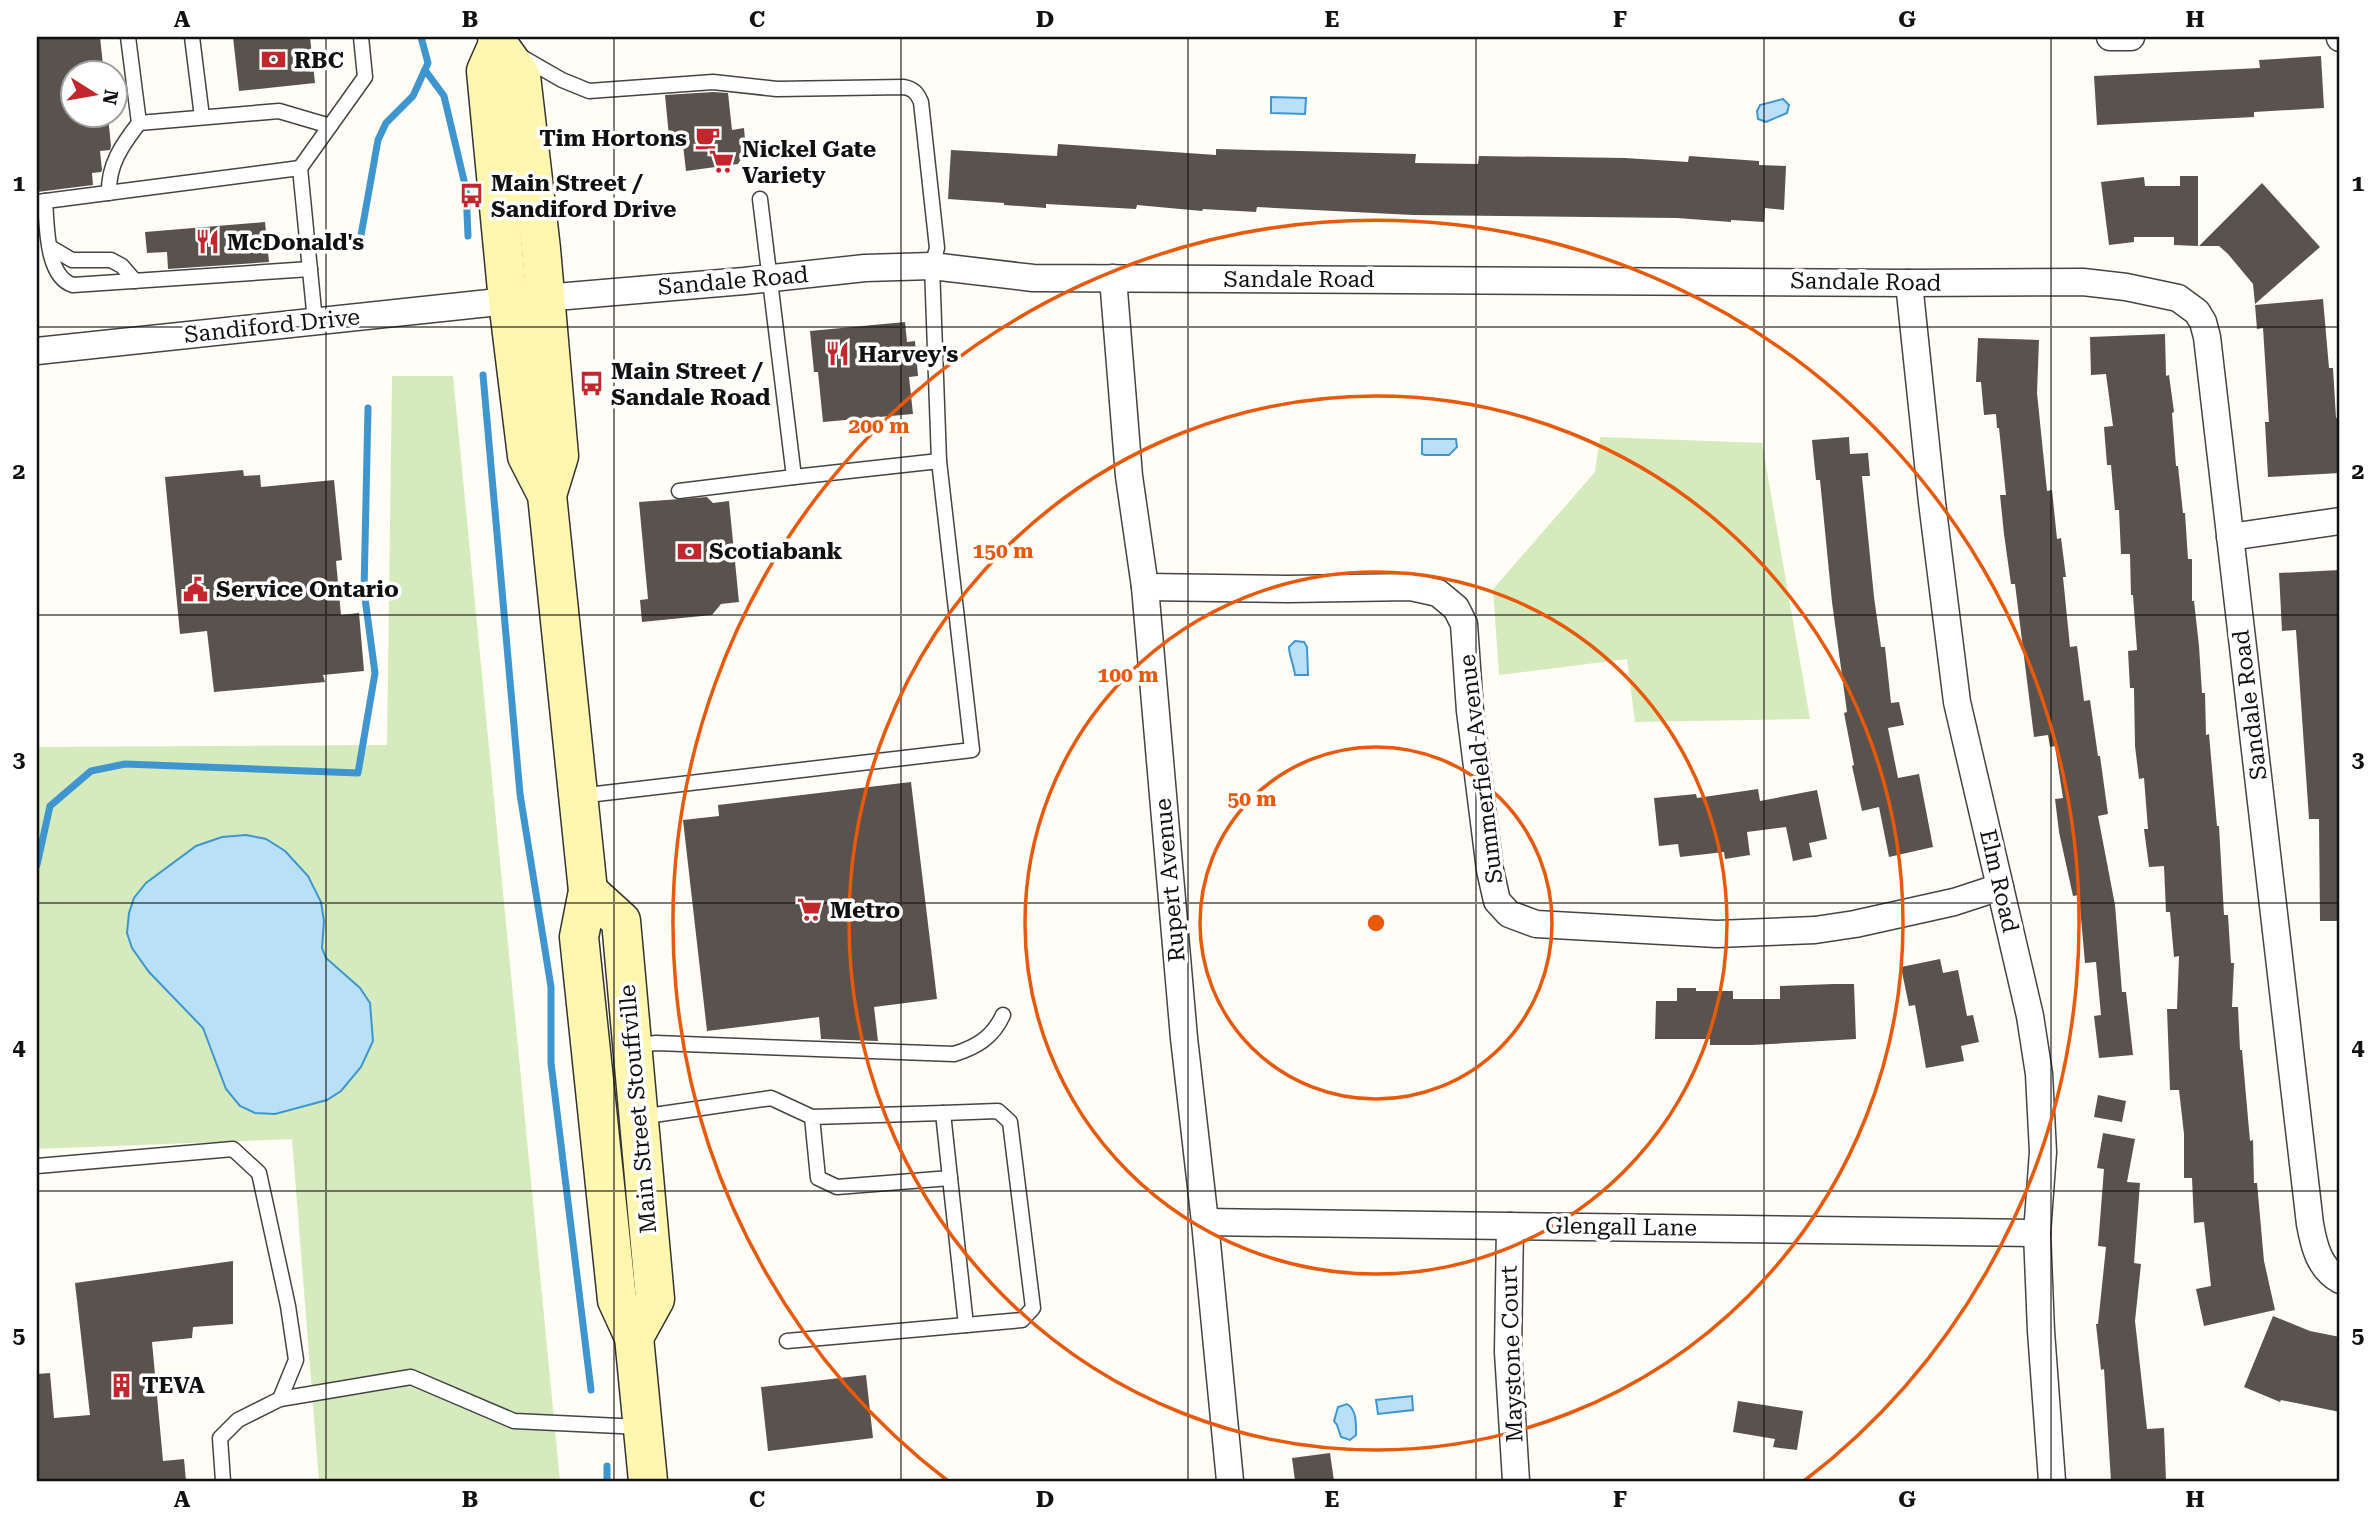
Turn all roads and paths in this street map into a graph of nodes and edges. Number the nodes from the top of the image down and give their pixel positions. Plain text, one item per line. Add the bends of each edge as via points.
1 (128, 37) edge
2 (192, 37) edge
3 (361, 37) edge
4 (2110, 37) edge
5 (2132, 37) edge
6 (498, 40) edge
7 (202, 117) junction
8 (139, 123) junction
9 (330, 126) junction
10 (300, 168) junction
11 (109, 193) junction
12 (760, 199) dead end
13 (41, 202) edge
14 (50, 247) junction
15 (932, 266) junction
16 (310, 269) junction
17 (771, 278) junction
18 (1113, 278) junction
19 (135, 281) junction
20 (1909, 283) junction
21 (526, 300) junction
22 (315, 321) junction
23 (37, 351) edge
24 (939, 461) junction
25 (794, 477) junction
26 (679, 491) dead end
27 (2340, 521) edge
28 (2231, 537) junction
29 (1145, 587) junction
30 (577, 796) junction
31 (2000, 887) junction
32 (588, 891) junction
33 (1003, 1015) dead end
34 (632, 1046) junction
35 (943, 1113) junction
36 (812, 1117) junction
37 (638, 1118) junction
38 (37, 1166) edge
39 (950, 1178) junction
40 (1205, 1222) junction
41 (1510, 1226) junction
42 (2037, 1233) junction
43 (2340, 1280) edge
44 (966, 1325) junction
45 (634, 1337) junction
46 (787, 1340) dead end
47 (280, 1399) junction
48 (643, 1427) junction
49 (223, 1481) edge
50 (648, 1481) edge
51 (1230, 1481) edge
52 (1516, 1481) edge
53 (2052, 1481) edge

1 - 8 lane
2 - 7 lane
3 - 9 lane via 366,77
4 - 5 street
6 - 15 lane via 562,80 589,91 713,82 778,89 912,89 920,102 930,183 937,248
6 - 21 main road, Main Street Stouffville via 486,71
7 - 8 lane
7 - 9 lane via 279,111
8 - 11 lane via 115,157
9 - 10 lane
10 - 11 lane
10 - 16 lane
11 - 13 lane
12 - 17 lane
13 - 14 lane
14 - 19 lane via 72,260 111,260
14 - 19 lane via 64,282
15 - 17 street, Sandale Road
15 - 18 street, Sandale Road via 1033,278
15 - 24 lane
16 - 19 lane
16 - 22 lane
17 - 21 street, Sandale Road
17 - 25 lane
18 - 20 street, Sandale Road
18 - 29 street, Rupert Avenue via 1129,476
20 - 28 street, Sandale Road via 2083,282 2170,296 2193,308 2207,337
20 - 31 street, Elm Road via 1957,702
21 - 22 street, Sandiford Drive
21 - 30 main road, Main Street Stouffville via 527,456 547,495
22 - 23 street, Sandiford Drive
24 - 25 lane
24 - 30 lane via 972,750
25 - 26 lane
27 - 28 street
28 - 43 street, Sandale Road via 2310,1224 2319,1257
29 - 31 street, Summerfield Avenue via 1411,587 1438,593 1456,608 1464,624 1490,870 1497,901 1509,914 1536,923 1717,934 1815,930 1954,902
29 - 40 street, Rupert Avenue via 1184,1038
30 - 32 main road, Main Street Stouffville
31 - 42 street, Elm Road via 2039,1074 2043,1152
32 - 34 main road, Main Street Stouffville via 621,921
32 - 45 main road, Main Street Stouffville via 579,937 617,1300
33 - 34 lane via 987,1038 954,1054 656,1043
34 - 37 main road, Main Street Stouffville
35 - 36 lane
35 - 39 lane
35 - 44 lane via 998,1111 1010,1122 1033,1308 1022,1320
36 - 37 lane via 771,1098
36 - 39 lane via 817,1178 837,1187
37 - 45 main road, Main Street Stouffville via 655,1298
38 - 47 lane via 233,1149 260,1173 296,1360
39 - 44 lane
40 - 41 street, Glengall Lane
40 - 51 street, Rupert Avenue
41 - 42 street, Glengall Lane
41 - 52 street, Maystone Court via 1508,1352
42 - 53 street, Elm Road
44 - 46 lane
45 - 48 main road, Main Street Stouffville
47 - 48 lane via 411,1377 514,1421
47 - 49 lane via 239,1420 220,1438
48 - 50 main road, Main Street Stouffville

